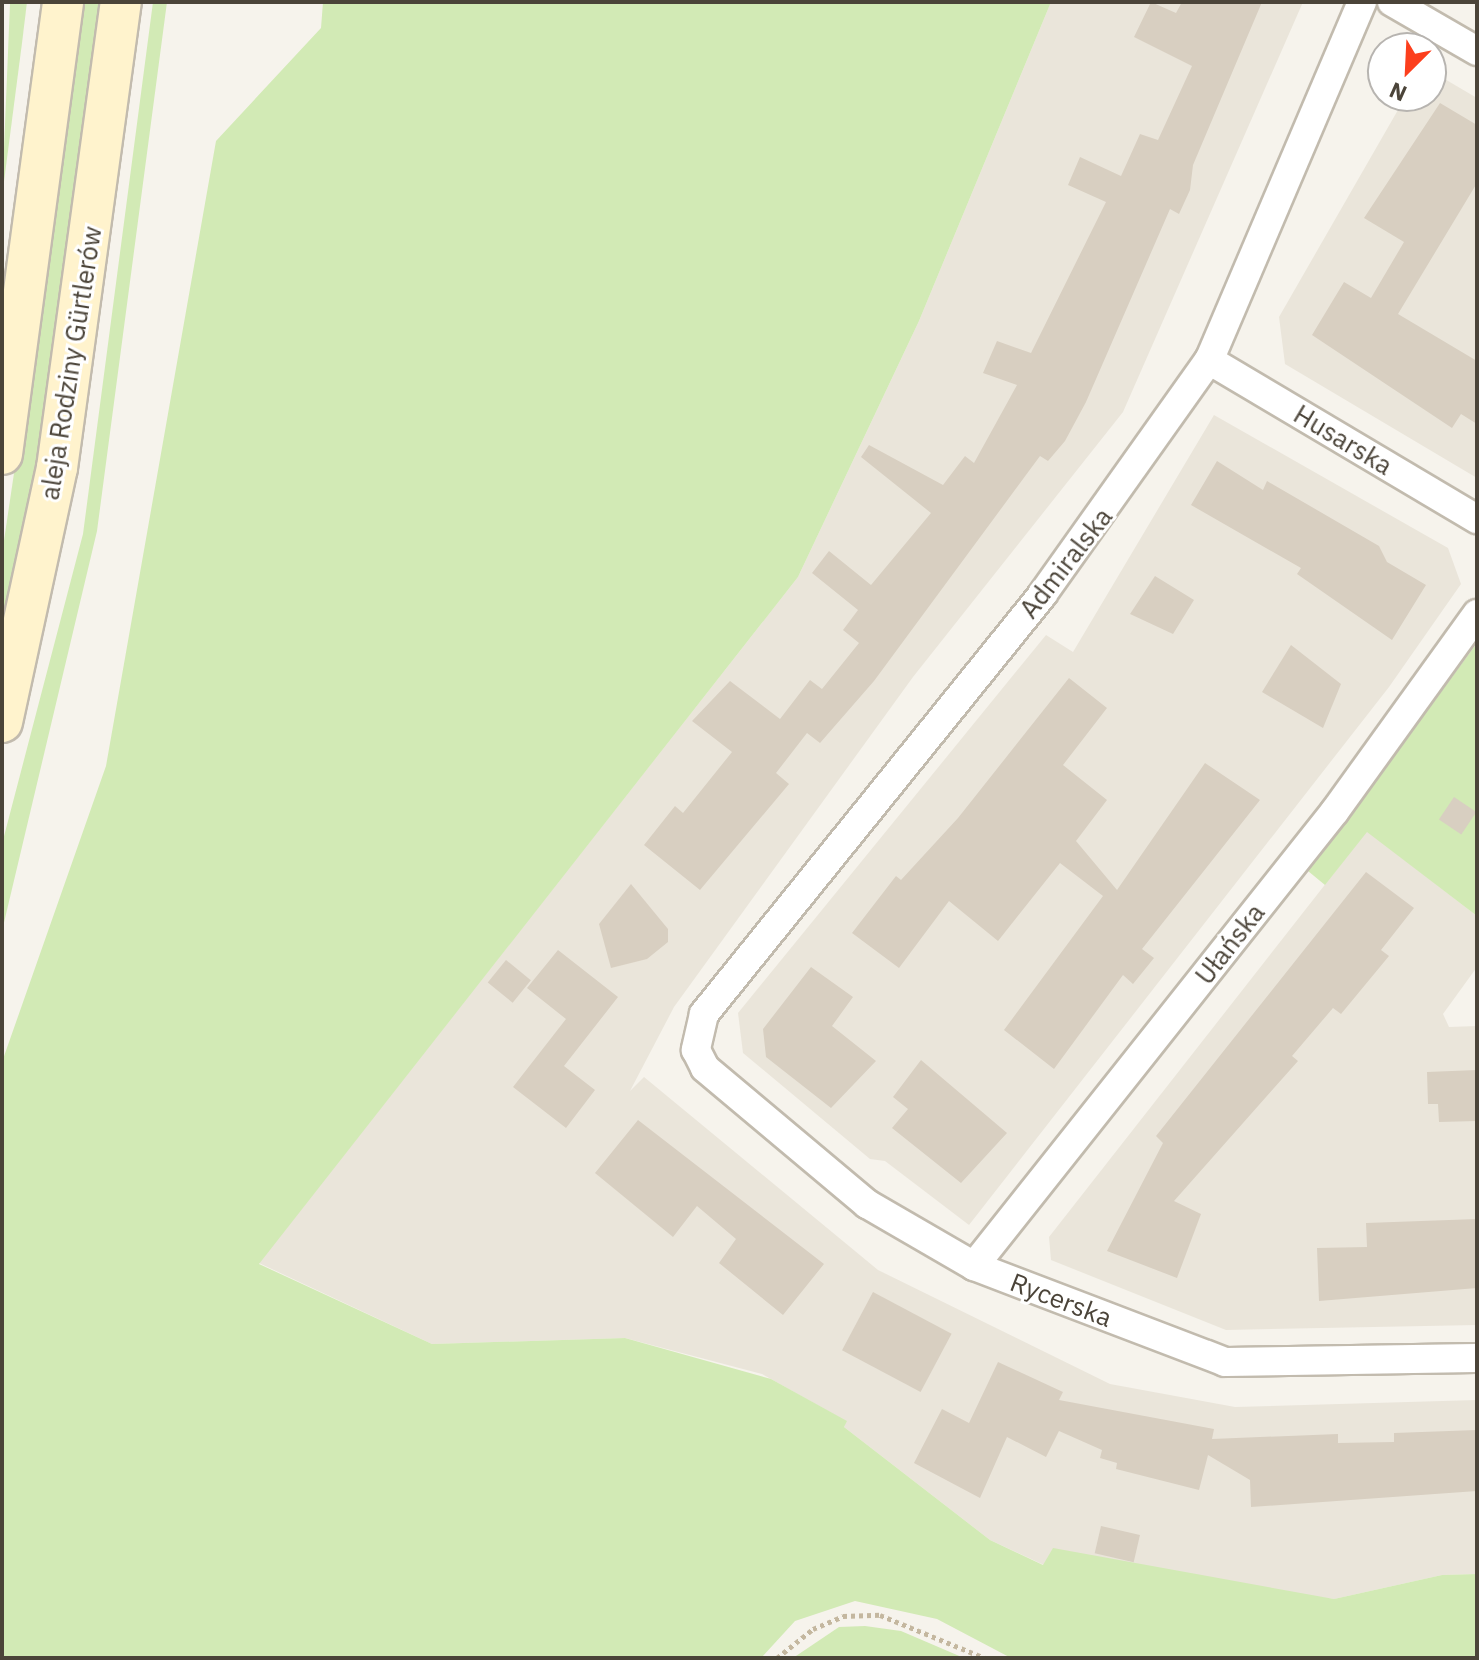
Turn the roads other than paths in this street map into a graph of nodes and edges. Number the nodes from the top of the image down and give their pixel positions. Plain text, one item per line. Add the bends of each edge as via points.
1 (63, 2) edge
2 (121, 2) edge
3 (1362, 2) edge
4 (1392, 2) edge
5 (1477, 51) edge
6 (1209, 360) junction
7 (2, 454) edge
8 (1477, 519) edge
9 (1477, 614) edge
10 (2, 722) edge
11 (705, 1068) joint
12 (974, 1266) junction
13 (1477, 1358) edge

1 - 7 main road, aleja Rodziny Gürtlerów
2 - 10 main road, aleja Rodziny Gürtlerów via 57,468
3 - 6 street, Admiralska
4 - 5 street
6 - 8 street, Husarska
6 - 11 street, Admiralska via 1043,594 704,1014 696,1035
9 - 12 street, Ułańska via 1335,811
11 - 12 street, Rycerska via 896,1226
12 - 13 street, Rycerska via 1225,1362

